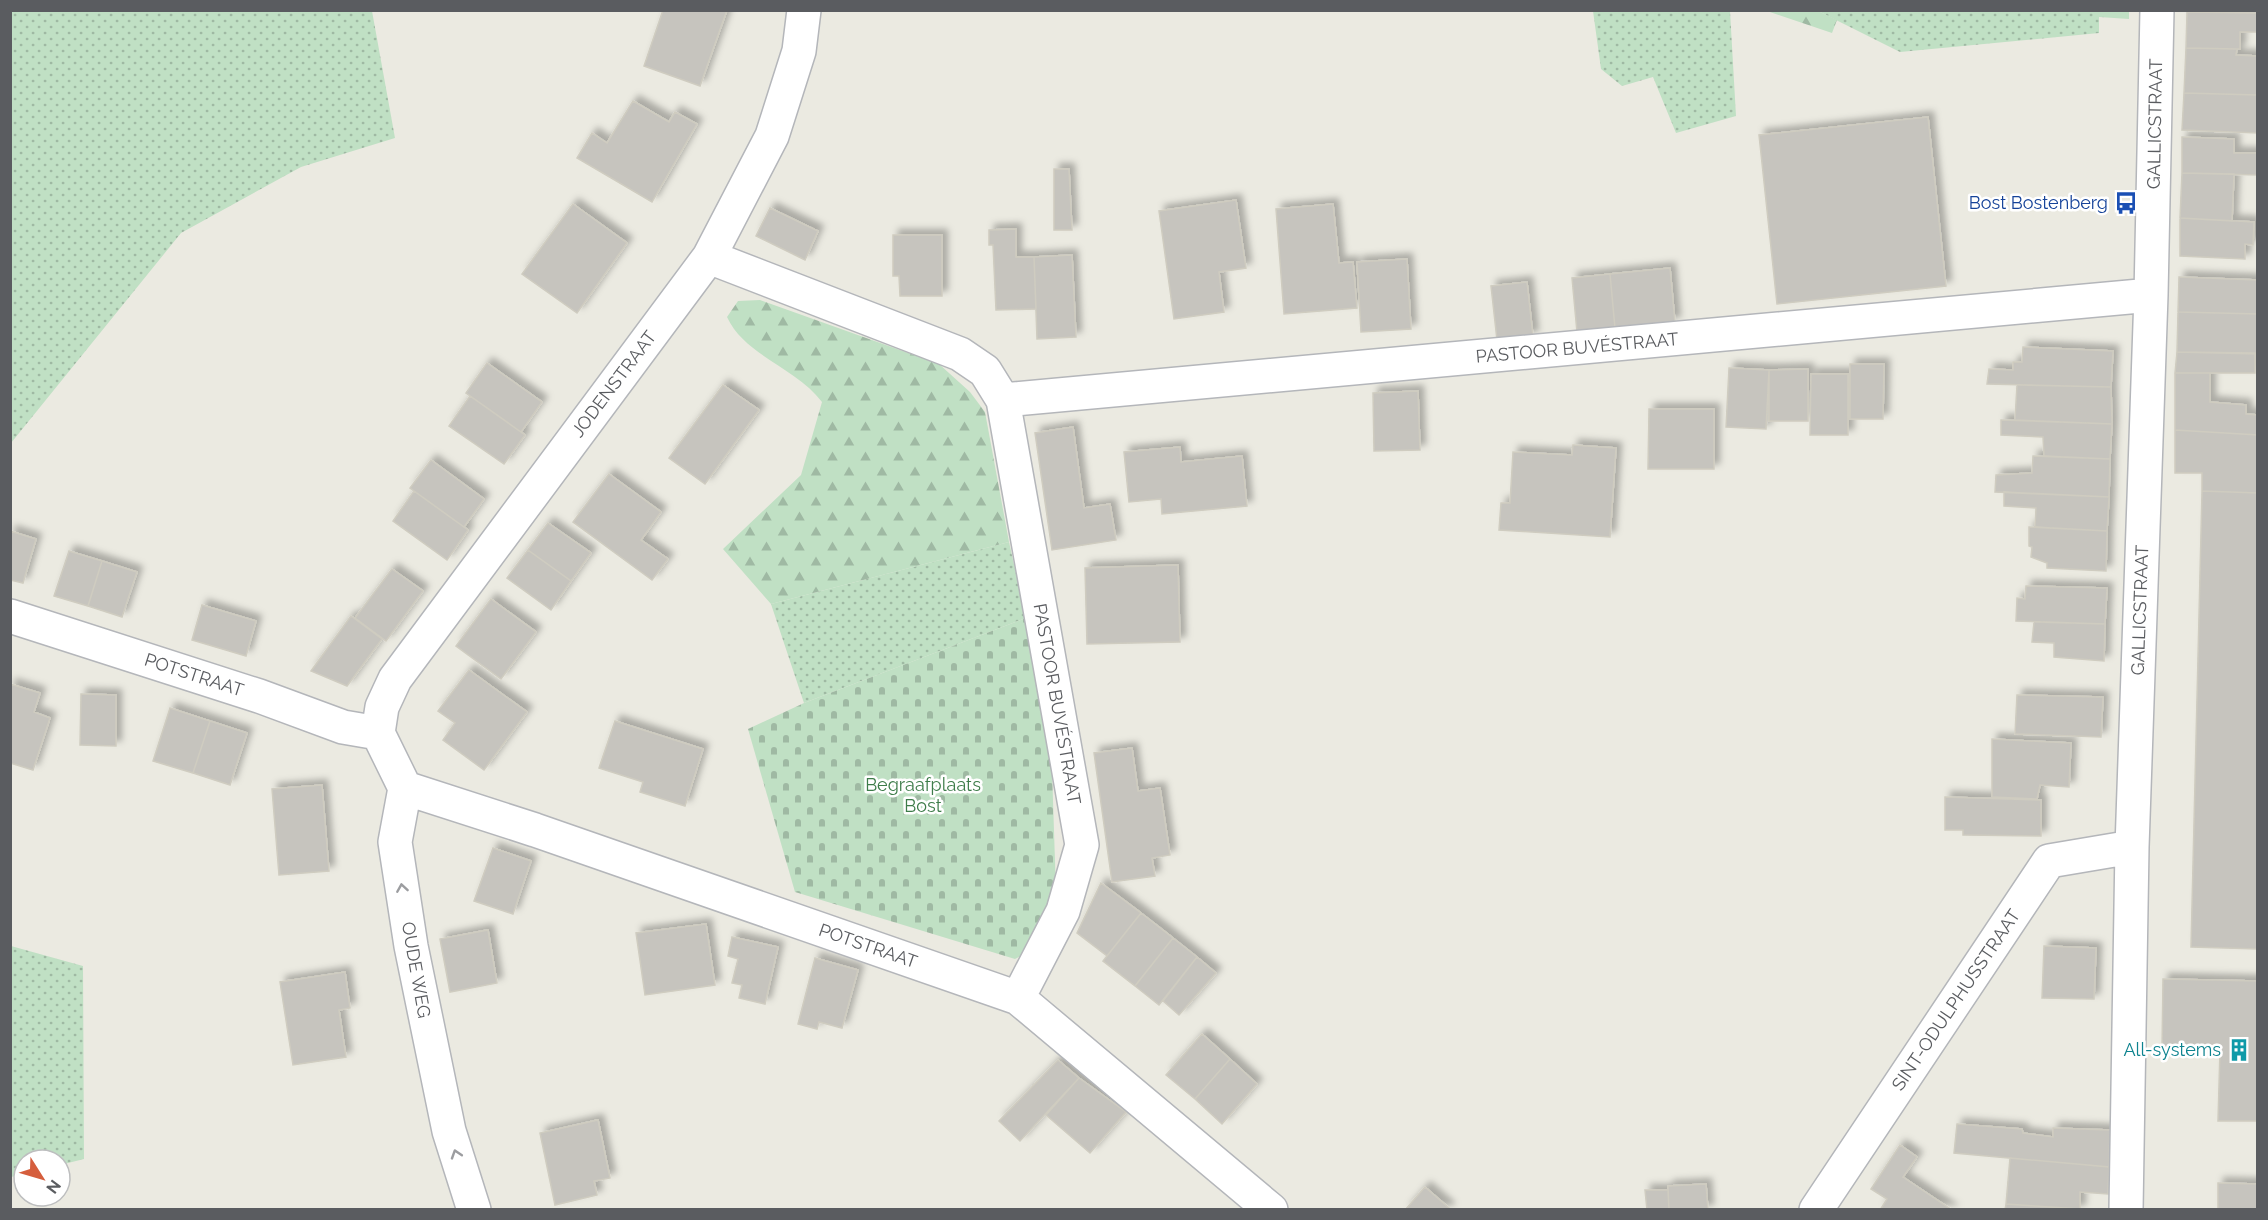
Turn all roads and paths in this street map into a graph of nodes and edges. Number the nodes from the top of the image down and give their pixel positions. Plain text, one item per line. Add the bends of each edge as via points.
1 (804, 10) edge
2 (2157, 10) edge
3 (709, 257) junction
4 (2151, 295) junction
5 (1003, 400) junction
6 (10, 616) edge
7 (378, 733) junction
8 (405, 788) junction
9 (2132, 847) junction
10 (1018, 998) junction
11 (474, 1209) edge
12 (1271, 1209) edge
13 (1815, 1209) edge
14 (2126, 1209) edge

1 - 3 street, JODENSTRAAT via 799,51 772,136
2 - 4 street, GALLICSTRAAT
3 - 5 street, PASTOOR BUVÉSTRAAT via 960,354 985,371
3 - 7 street, JODENSTRAAT via 395,680 382,707
4 - 5 street, PASTOOR BUVÉSTRAAT
4 - 9 street, GALLICSTRAAT
5 - 10 street, PASTOOR BUVÉSTRAAT via 1082,845 1063,911
6 - 7 street, POTSTRAAT via 343,727
7 - 8 street
8 - 10 street, POTSTRAAT
11 -> 8 street, OUDE WEG via 448,1131 411,946 395,842
9 - 13 street, SINT-ODULPHUSSTRAAT via 2049,861
9 - 14 street, GALLICSTRAAT
10 - 12 street, POTSTRAAT

